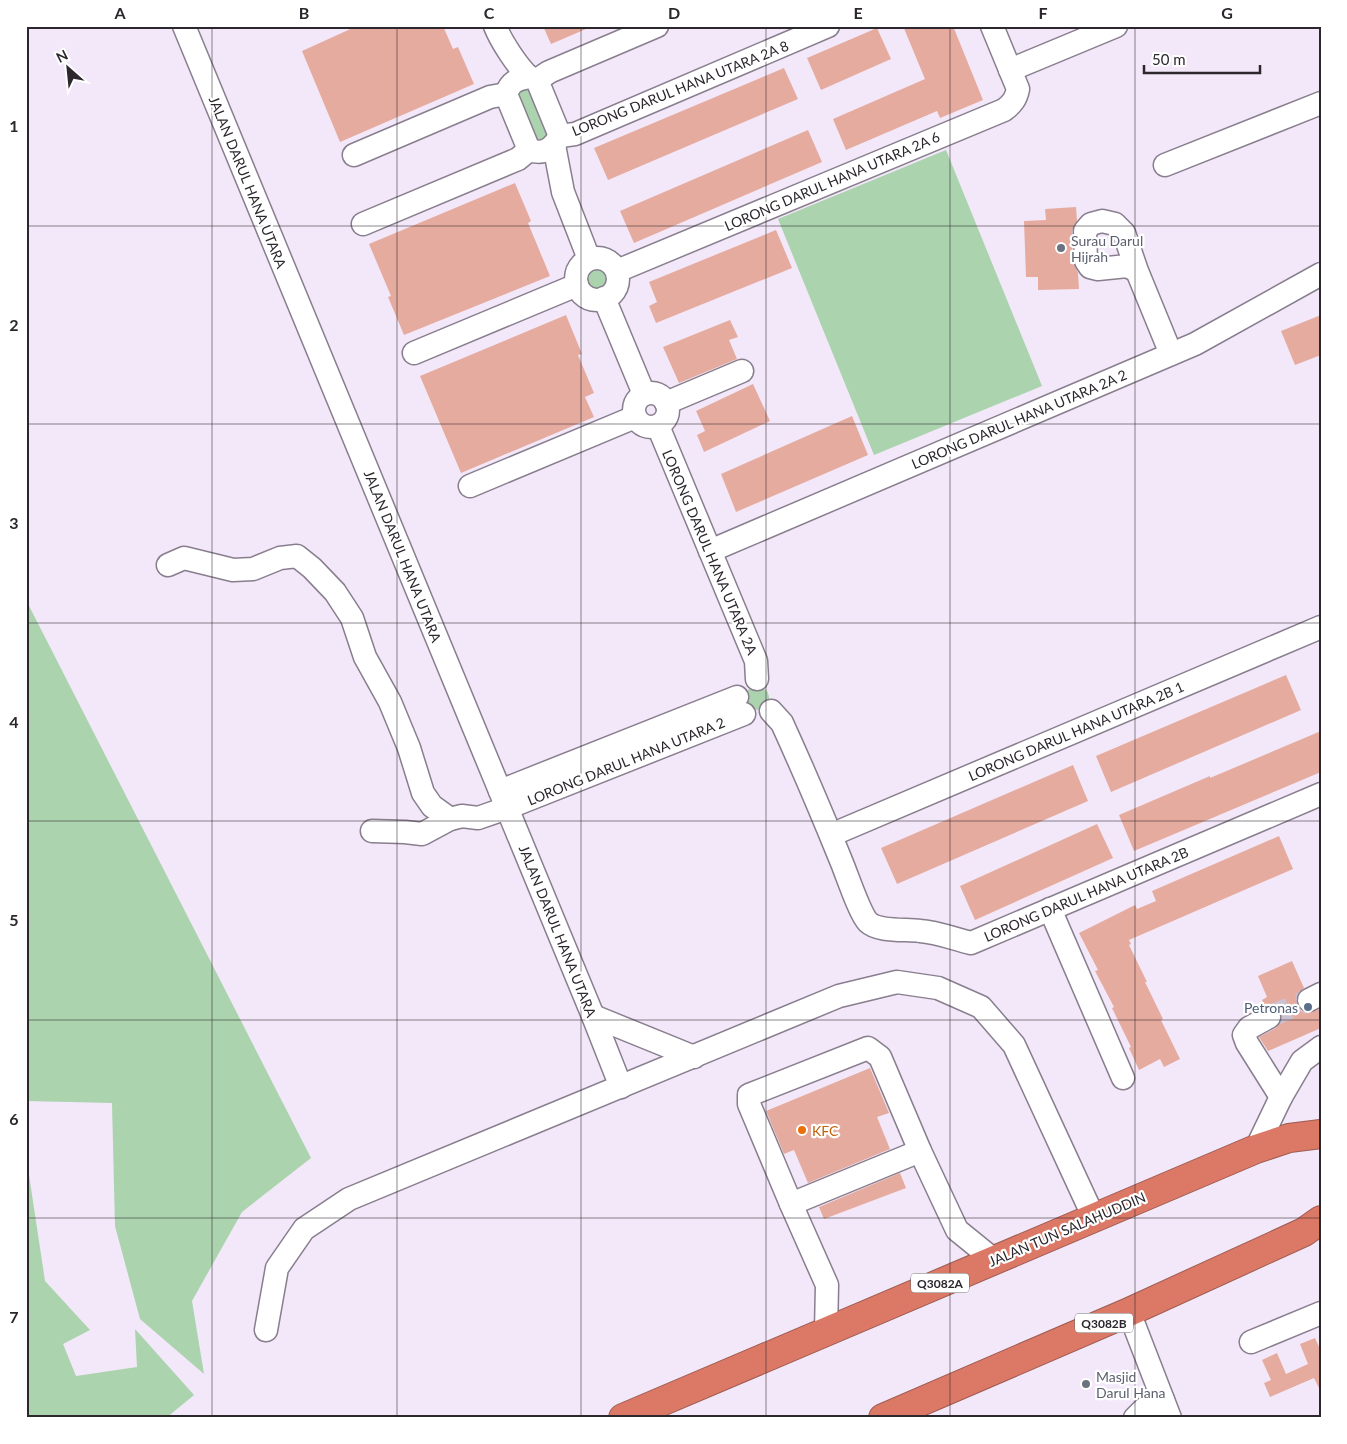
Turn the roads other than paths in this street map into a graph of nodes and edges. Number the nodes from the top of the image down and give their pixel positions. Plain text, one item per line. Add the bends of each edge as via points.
1 (184, 26) edge
2 (657, 26) edge
3 (828, 26) edge
4 (992, 26) edge
5 (1116, 26) edge
6 (496, 30) edge
7 (1010, 70) junction
8 (520, 84) junction
9 (1321, 103) edge
10 (545, 146) junction
11 (354, 156) dead end
12 (1165, 165) dead end
13 (363, 224) dead end
14 (1129, 247) junction
15 (589, 259) junction
16 (1113, 267) junction
17 (617, 271) junction
18 (1137, 271) junction
19 (1321, 274) edge
20 (577, 285) junction
21 (604, 298) junction
22 (414, 353) dead end
23 (1172, 354) junction
24 (742, 371) dead end
25 (644, 394) junction
26 (666, 402) junction
27 (635, 417) junction
28 (658, 426) junction
29 (470, 486) dead end
30 (710, 551) junction
31 (168, 565) dead end
32 (1321, 627) edge
33 (757, 679) junction
34 (740, 705) junction
35 (771, 711) junction
36 (1321, 794) edge
37 (503, 800) junction
38 (450, 819) junction
39 (372, 831) dead end
40 (831, 835) junction
41 (1050, 909) junction
42 (593, 1016) junction
43 (1269, 1017) tunnel mouth
44 (1321, 1047) edge
45 (694, 1057) junction
46 (1123, 1078) dead end
47 (621, 1087) junction
48 (1282, 1096) junction
49 (1321, 1134) edge
50 (1256, 1149) junction
51 (920, 1151) junction
52 (791, 1204) junction
53 (1094, 1218) junction
54 (1321, 1220) edge
55 (994, 1260) junction
56 (1129, 1312) junction
57 (1321, 1313) edge
58 (266, 1330) dead end
59 (826, 1331) junction
60 (1252, 1342) dead end
61 (1167, 1409) edge
62 (623, 1418) edge
63 (883, 1418) edge
64 (1135, 1418) edge

1 - 37 street, JALAN DARUL HANA UTARA
2 - 8 street
3 - 10 street, LORONG DARUL HANA UTARA 2A 8
4 - 7 street
5 - 7 street
6 - 8 street via 524,72
7 - 17 street, LORONG DARUL HANA UTARA 2A 6 via 1018,89 1017,96 1004,110
8 - 10 street
8 - 10 street
8 - 11 street
9 - 12 street
10 - 13 street, LORONG DARUL HANA UTARA 2A 8
10 - 15 street
14 - 16 street
14 - 16 street via 1124,233 1116,224 1102,221 1091,224 1085,231 1086,260 1090,267
14 - 18 street
15 - 17 street via 603,258
15 - 20 street via 583,262 576,274
16 - 18 street via 1127,266
17 - 21 street via 616,287
18 - 23 street
19 - 23 street, LORONG DARUL HANA UTARA 2A 2
20 - 21 street via 587,297
20 - 22 street
21 - 25 street
23 - 30 street, LORONG DARUL HANA UTARA 2A 2
24 - 26 street
25 - 26 street via 654,393
25 - 27 street via 635,402
26 - 28 street via 668,413
27 - 28 street via 640,424
27 - 29 street
28 - 30 street, LORONG DARUL HANA UTARA 2A
30 - 33 street, LORONG DARUL HANA UTARA 2A via 756,661
31 - 38 street via 184,558 233,570 253,570 280,558 297,556 312,568 335,592 352,618 365,658 406,739 423,793 432,806
32 - 40 street, LORONG DARUL HANA UTARA 2B 1
33 - 34 street via 742,685
33 - 35 street via 766,681 774,691 775,703
34 - 35 street via 750,717 757,718
34 - 37 street, LORONG DARUL HANA UTARA 2
35 - 40 street, LORONG DARUL HANA UTARA 2B via 782,723
36 - 41 street, LORONG DARUL HANA UTARA 2B
37 - 38 street, LORONG DARUL HANA UTARA 2 via 478,818 462,816
37 - 42 street, JALAN DARUL HANA UTARA
38 - 39 street via 422,834
40 - 41 street, LORONG DARUL HANA UTARA 2B via 861,909 868,922 880,928 919,931 971,943
41 - 46 street
42 - 45 street
42 - 47 street, JALAN DARUL HANA UTARA
43 - 48 street via 1249,1028 1244,1035
44 - 48 street via 1302,1061
45 - 47 street
45 - 53 street via 839,996 897,982 938,988 981,1007 1014,1044
47 - 58 street via 349,1198 304,1229 277,1268
48 - 50 street
49 - 50 highway, JALAN TUN SALAHUDDIN / Q3082A via 1289,1138
50 - 53 highway, JALAN TUN SALAHUDDIN / Q3082A
51 - 52 street
51 - 52 street via 880,1058 868,1048 750,1095 749,1104
51 - 55 street via 957,1230
52 - 59 street via 827,1285
53 - 55 highway, JALAN TUN SALAHUDDIN / Q3082A
54 - 56 highway, Q3082B via 1304,1232
55 - 59 highway, JALAN TUN SALAHUDDIN / Q3082A
56 - 61 street
56 - 63 highway, Q3082B
57 - 60 street
59 - 62 highway, JALAN TUN SALAHUDDIN / Q3082A
61 - 64 street via 1144,1409

